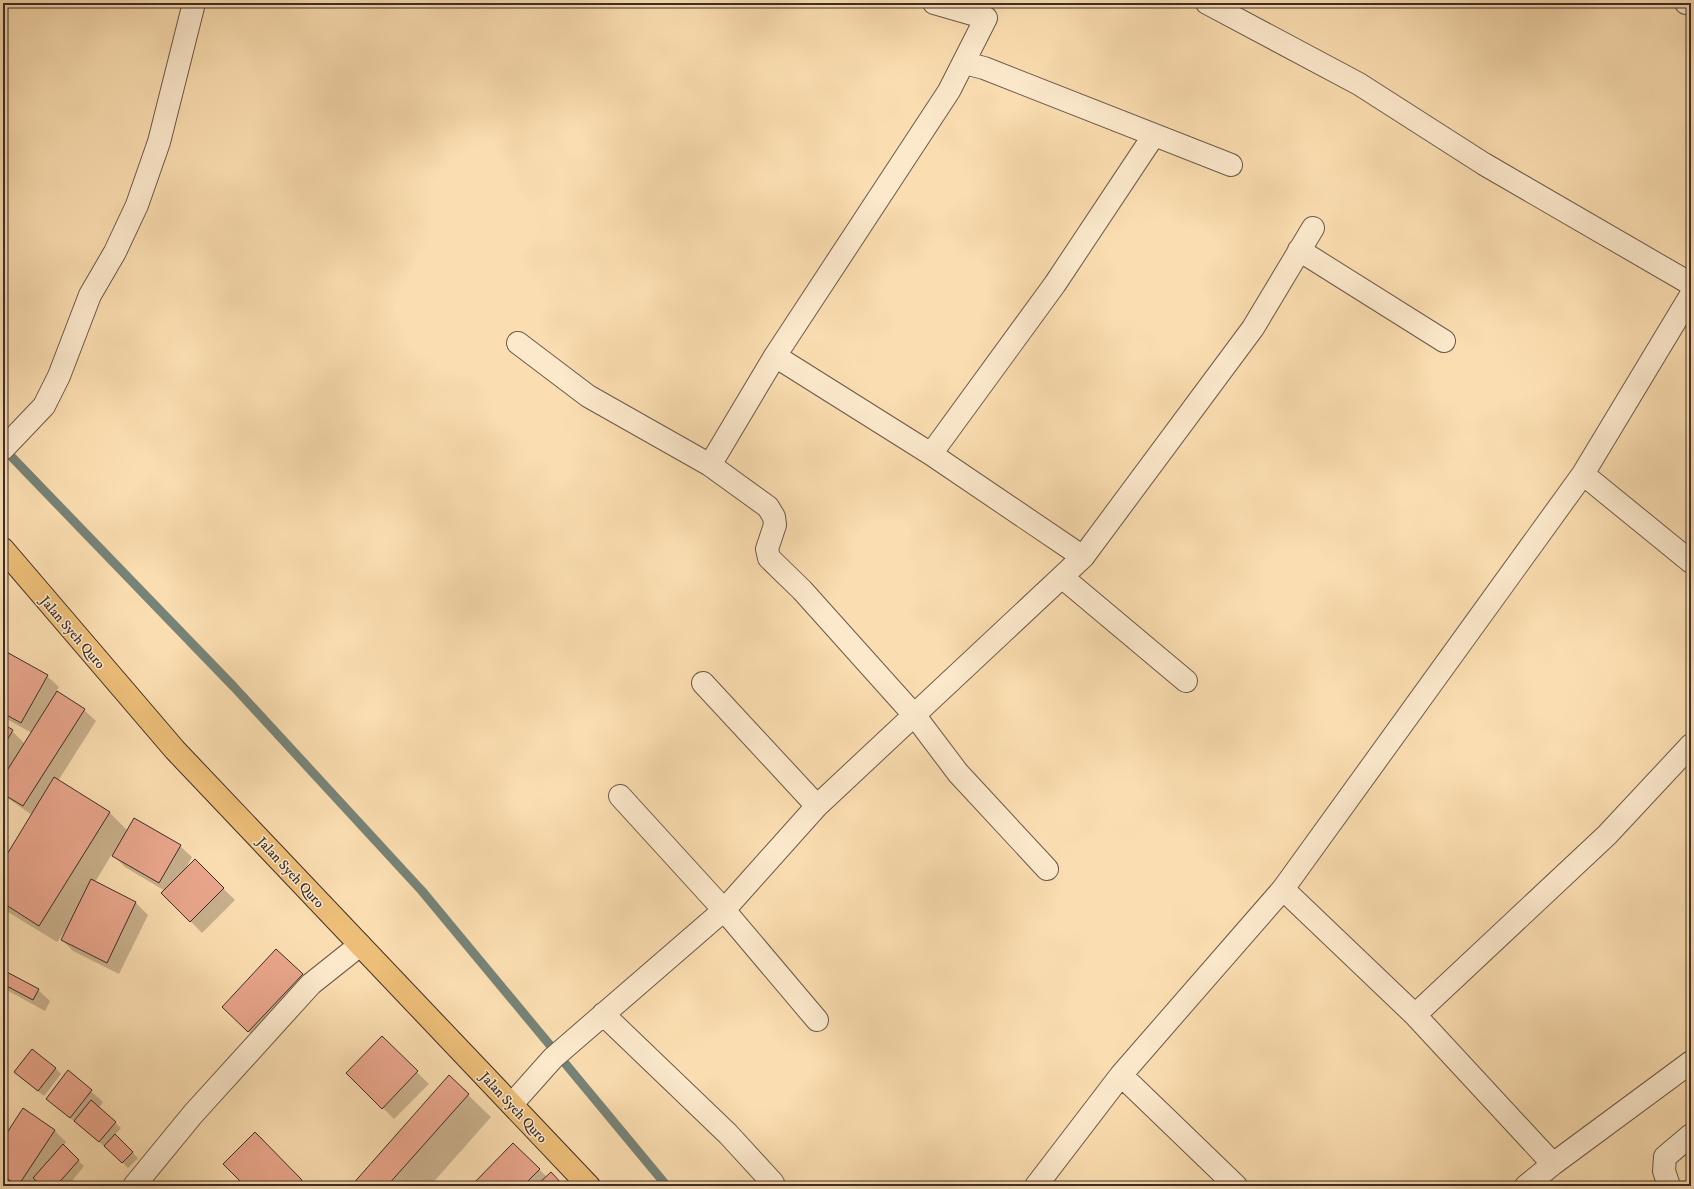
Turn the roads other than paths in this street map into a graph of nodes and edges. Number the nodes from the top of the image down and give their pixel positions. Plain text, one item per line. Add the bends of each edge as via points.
1 (194, 3) edge
2 (934, 3) edge
3 (1207, 3) edge
4 (1686, 3) edge
5 (1691, 4) edge
6 (965, 63) junction
7 (1154, 135) junction
8 (1231, 165) dead end
9 (1313, 228) dead end
10 (1299, 250) junction
11 (1691, 284) edge
12 (1691, 295) edge
13 (1444, 341) dead end
14 (518, 343) dead end
15 (774, 356) junction
16 (3, 449) edge
17 (931, 454) junction
18 (710, 465) junction
19 (1584, 474) junction
20 (3, 549) edge
21 (1083, 557) junction
22 (1691, 562) edge
23 (1062, 577) junction
24 (1186, 681) dead end
25 (703, 683) dead end
26 (914, 716) junction
27 (1691, 745) edge
28 (620, 796) dead end
29 (817, 806) junction
30 (1047, 869) dead end
31 (1283, 889) junction
32 (724, 910) junction
33 (360, 945) junction
34 (603, 1014) junction
35 (1415, 1015) junction
36 (817, 1020) dead end
37 (1691, 1062) edge
38 (1121, 1075) junction
39 (512, 1104) junction
40 (1691, 1135) edge
41 (1553, 1164) junction
42 (773, 1183) dead end
43 (134, 1186) edge
44 (589, 1186) edge
45 (1036, 1186) edge
46 (1236, 1186) edge
47 (1526, 1186) edge
48 (1669, 1186) edge

1 - 16 street via 159,142 137,205 115,252 90,295 59,376 44,406
2 - 6 street via 986,18
3 - 11 street via 1359,84 1484,164
4 - 5 street
6 - 7 street via 984,68
6 - 15 street
7 - 8 street
7 - 17 street via 1055,284
9 - 10 street
10 - 13 street
10 - 21 street via 1253,328
12 - 19 street
14 - 18 street via 588,396
15 - 17 street
15 - 18 street
17 - 21 street
18 - 26 street via 768,507 776,525 767,549 769,558 802,590
19 - 22 street
19 - 31 street
20 - 33 main road, Jalan Syeh Quro via 175,750
21 - 23 street
23 - 24 street
23 - 26 street
25 - 29 street
26 - 29 street
26 - 30 street via 958,773
27 - 35 street via 1608,835
28 - 32 street
29 - 32 street
31 - 35 street
31 - 38 street
32 - 34 street
32 - 36 street
33 - 39 main road, Jalan Syeh Quro
33 - 43 street via 311,984 198,1108
34 - 39 street via 553,1058
34 - 42 street via 728,1134
35 - 41 street
37 - 41 street
38 - 45 street
38 - 46 street
39 - 44 main road, Jalan Syeh Quro
40 - 48 street via 1665,1157 1664,1171
41 - 47 street

